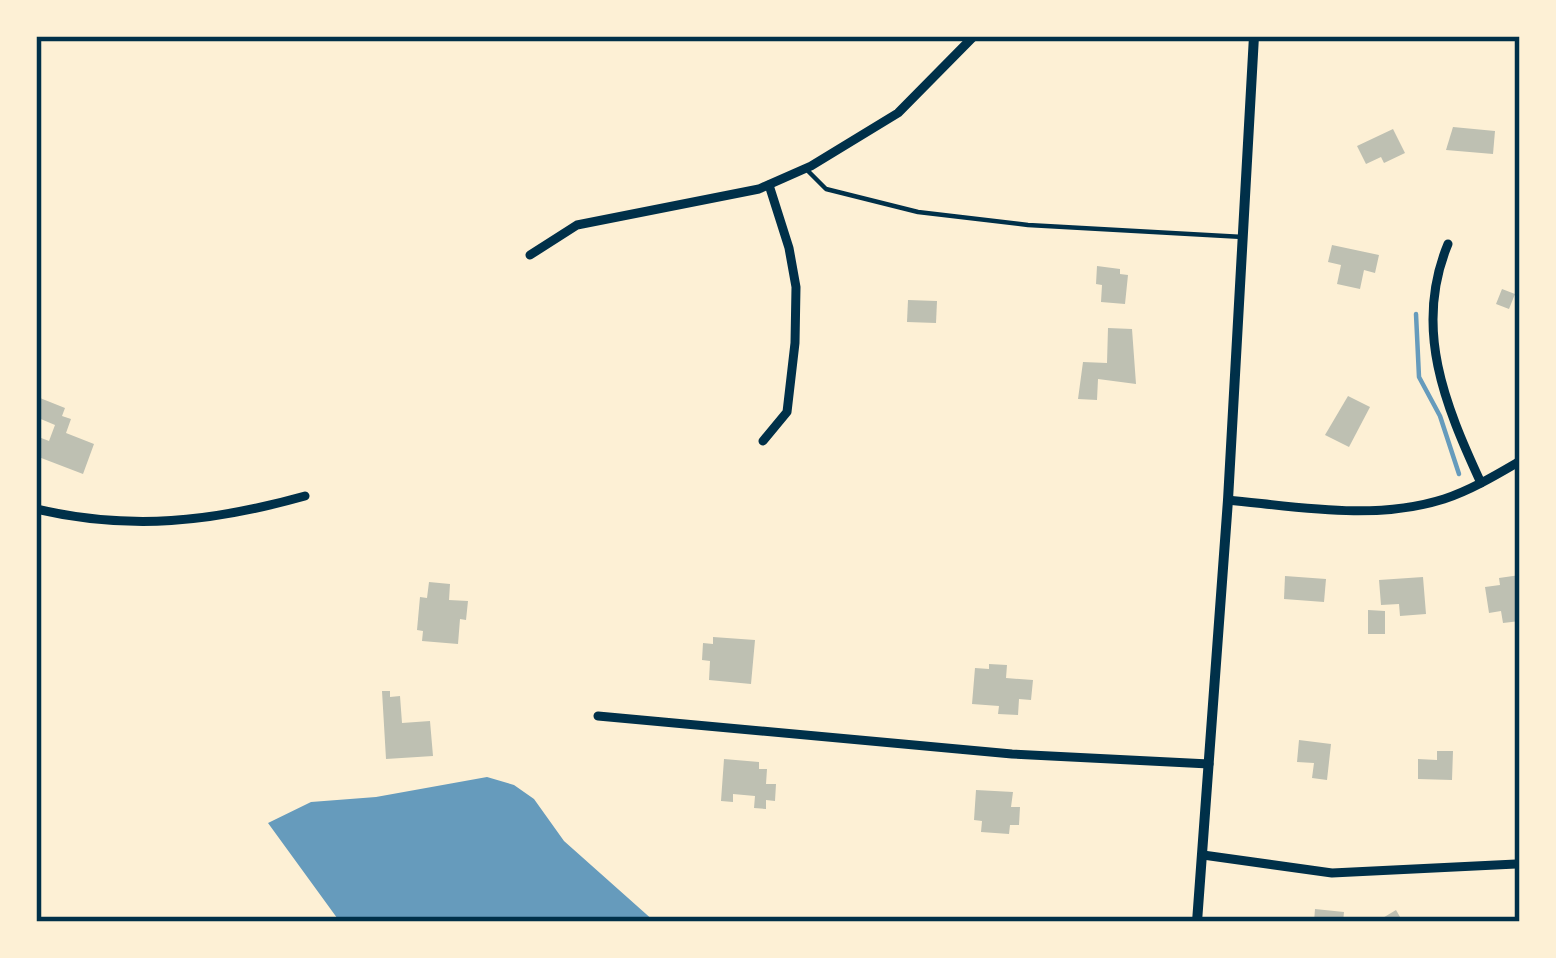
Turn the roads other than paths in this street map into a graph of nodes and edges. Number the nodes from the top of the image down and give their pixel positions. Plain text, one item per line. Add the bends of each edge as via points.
1 (974, 36) edge
2 (1254, 36) edge
3 (806, 168) junction
4 (769, 185) junction
5 (1243, 237) junction
6 (1448, 244) dead end
7 (530, 255) dead end
8 (763, 441) dead end
9 (1520, 461) edge
10 (1480, 483) junction
11 (304, 496) dead end
12 (1228, 500) junction
13 (36, 509) edge
14 (598, 716) dead end
15 (1208, 764) junction
16 (1203, 855) junction
17 (1516, 864) dead end
18 (1197, 922) edge

1 - 3 street via 898,113
2 - 5 street
3 - 4 street
3 - 5 lane via 826,189 918,212
4 - 7 street via 577,226
4 - 8 street via 796,287 795,343 787,412
5 - 12 street
6 - 10 street via 1437,270 1433,353 1446,407
9 - 10 street
10 - 12 street via 1395,510
11 - 13 street via 172,524
12 - 15 street
14 - 15 street
15 - 16 street
16 - 17 street via 1332,873
16 - 18 street

